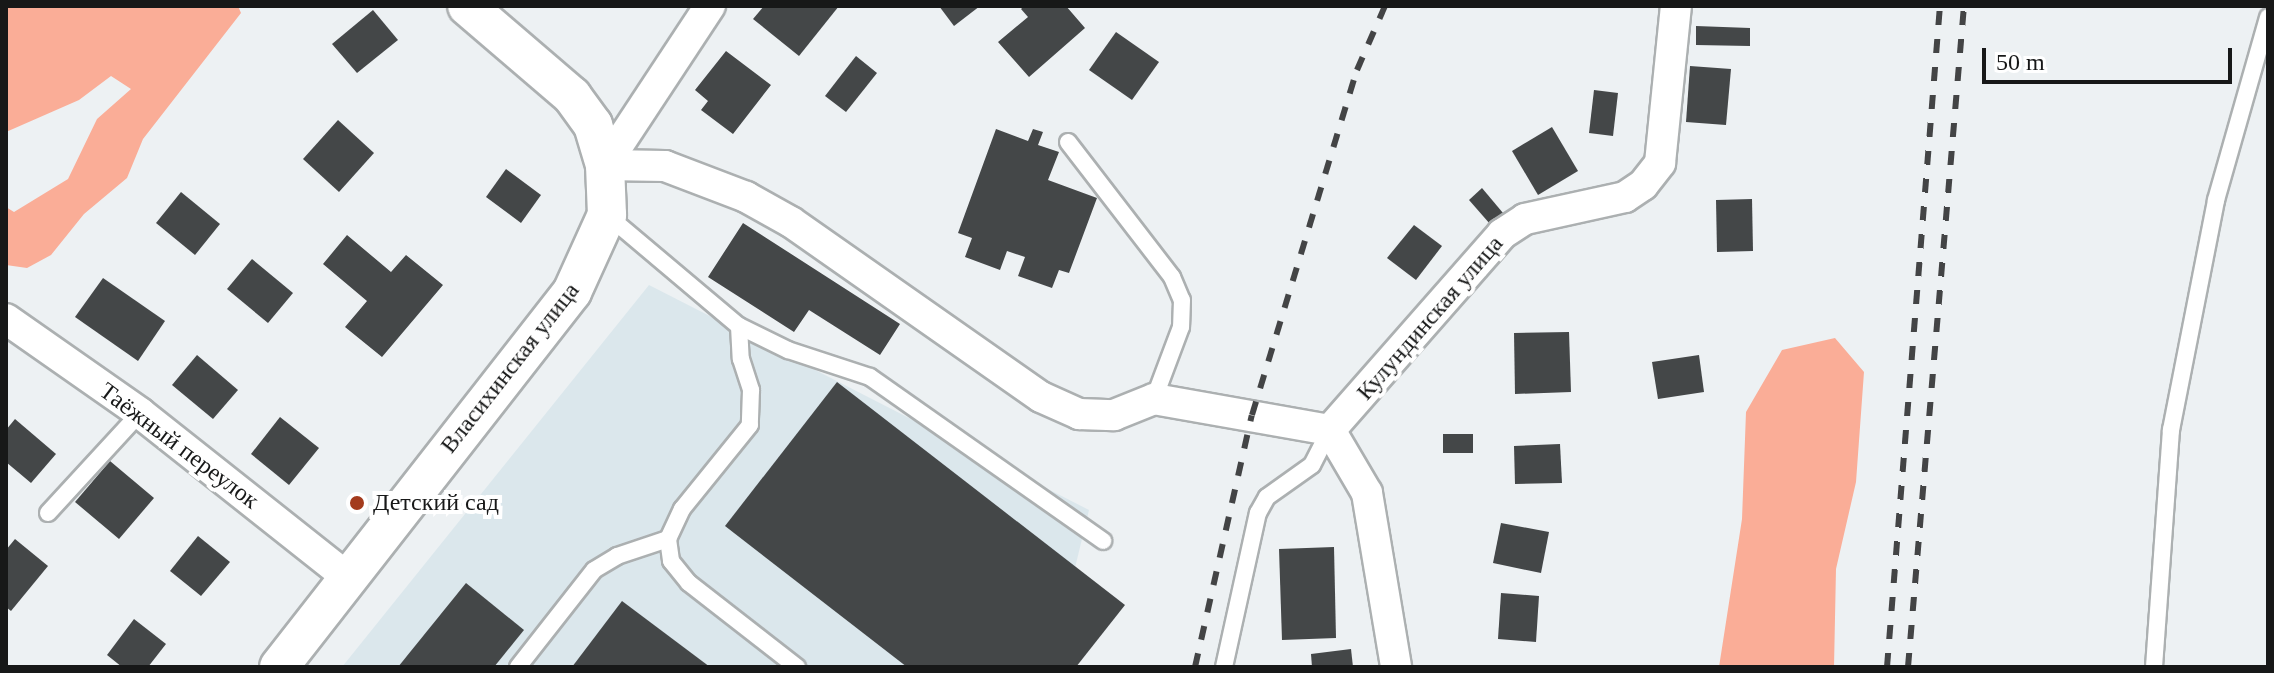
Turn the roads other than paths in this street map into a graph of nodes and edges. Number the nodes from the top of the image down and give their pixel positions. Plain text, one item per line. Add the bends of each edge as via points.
1 (467, 6) edge
2 (710, 6) edge
3 (1676, 6) edge
4 (2268, 17) edge
5 (1068, 142) dead end
6 (605, 165) junction
7 (607, 215) junction
8 (6, 319) edge
9 (739, 326) junction
10 (1154, 399) junction
11 (140, 413) junction
12 (1330, 430) junction
13 (48, 513) dead end
14 (668, 539) junction
15 (1103, 541) dead end
16 (348, 578) junction
17 (279, 667) edge
18 (518, 667) edge
19 (797, 667) edge
20 (1224, 667) edge
21 (1396, 667) edge
22 (2154, 667) edge

1 - 6 street, Власихинская улица via 572,96 593,125
2 - 6 street
3 - 12 street, Кулундинская улица via 1660,163 1643,185 1625,197 1525,219 1502,234
4 - 22 lane via 2216,200 2171,430
5 - 10 lane via 1172,277 1182,300 1181,327
6 - 7 street, Власихинская улица
6 - 10 street via 665,166 746,197 791,222 1041,397 1079,414 1114,415
7 - 9 lane
7 - 16 street, Власихинская улица via 572,292
8 - 11 street, Таёжный переулок
9 - 14 lane via 741,359 751,390 750,425 682,509
9 - 15 lane via 788,350 870,377
10 - 12 street
11 - 13 lane
11 - 16 street, Таёжный переулок
12 - 20 lane via 1312,465 1267,497 1258,513
12 - 21 street via 1367,493
14 - 18 lane via 617,556 594,570
14 - 19 lane via 671,561 689,583
16 - 17 street, Власихинская улица

